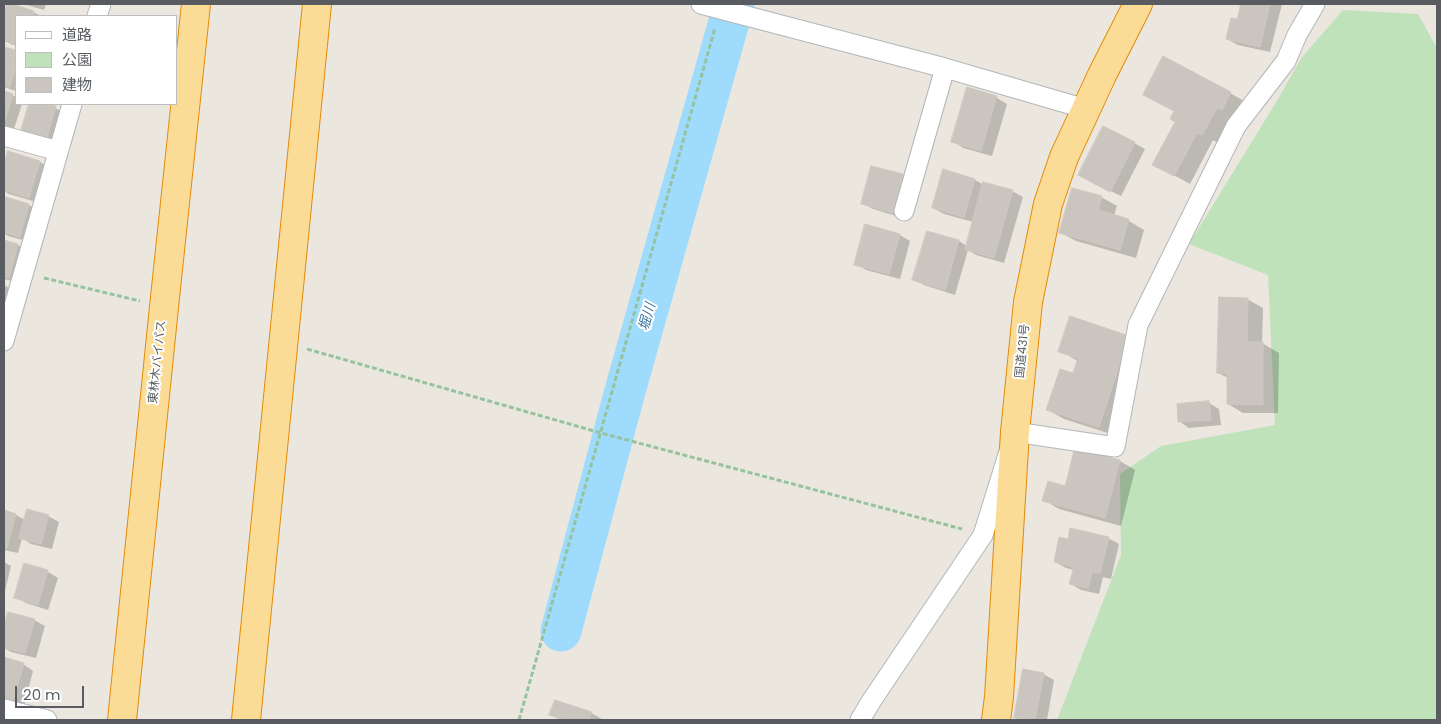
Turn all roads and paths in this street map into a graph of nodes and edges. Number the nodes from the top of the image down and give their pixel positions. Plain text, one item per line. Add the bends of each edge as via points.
1 (196, 4) edge
2 (317, 4) edge
3 (701, 4) edge
4 (1138, 4) edge
5 (1315, 4) edge
6 (721, 9) junction
7 (945, 68) junction
8 (72, 105) edge
9 (1086, 109) junction
10 (4, 136) edge
11 (58, 151) junction
12 (904, 211) dead end
13 (24, 273) junction
14 (164, 307) junction
15 (4, 341) edge
16 (283, 342) junction
17 (1014, 432) junction
18 (601, 433) junction
19 (983, 535) junction
20 (4, 708) edge
21 (48, 720) edge
22 (122, 720) edge
23 (246, 720) edge
24 (519, 720) edge
25 (860, 720) edge
26 (996, 720) edge

1 - 14 highway, 東林木バイパス
2 - 16 highway
3 - 6 street
4 - 9 highway, 国道431号
5 - 17 street via 1286,62 1236,126 1138,325 1115,447
6 - 7 street
6 - 18 path
7 - 9 street
7 - 12 street
8 - 11 street
9 - 17 highway, 国道431号 via 1064,157 1048,204 1028,302
10 - 11 street
11 - 13 street
13 - 14 path
13 - 15 street
14 - 22 highway, 東林木バイパス
16 - 18 path
16 - 23 highway
17 - 19 street
17 - 26 highway, 国道431号
18 - 19 path
18 - 24 path
19 - 25 street
20 - 21 street

